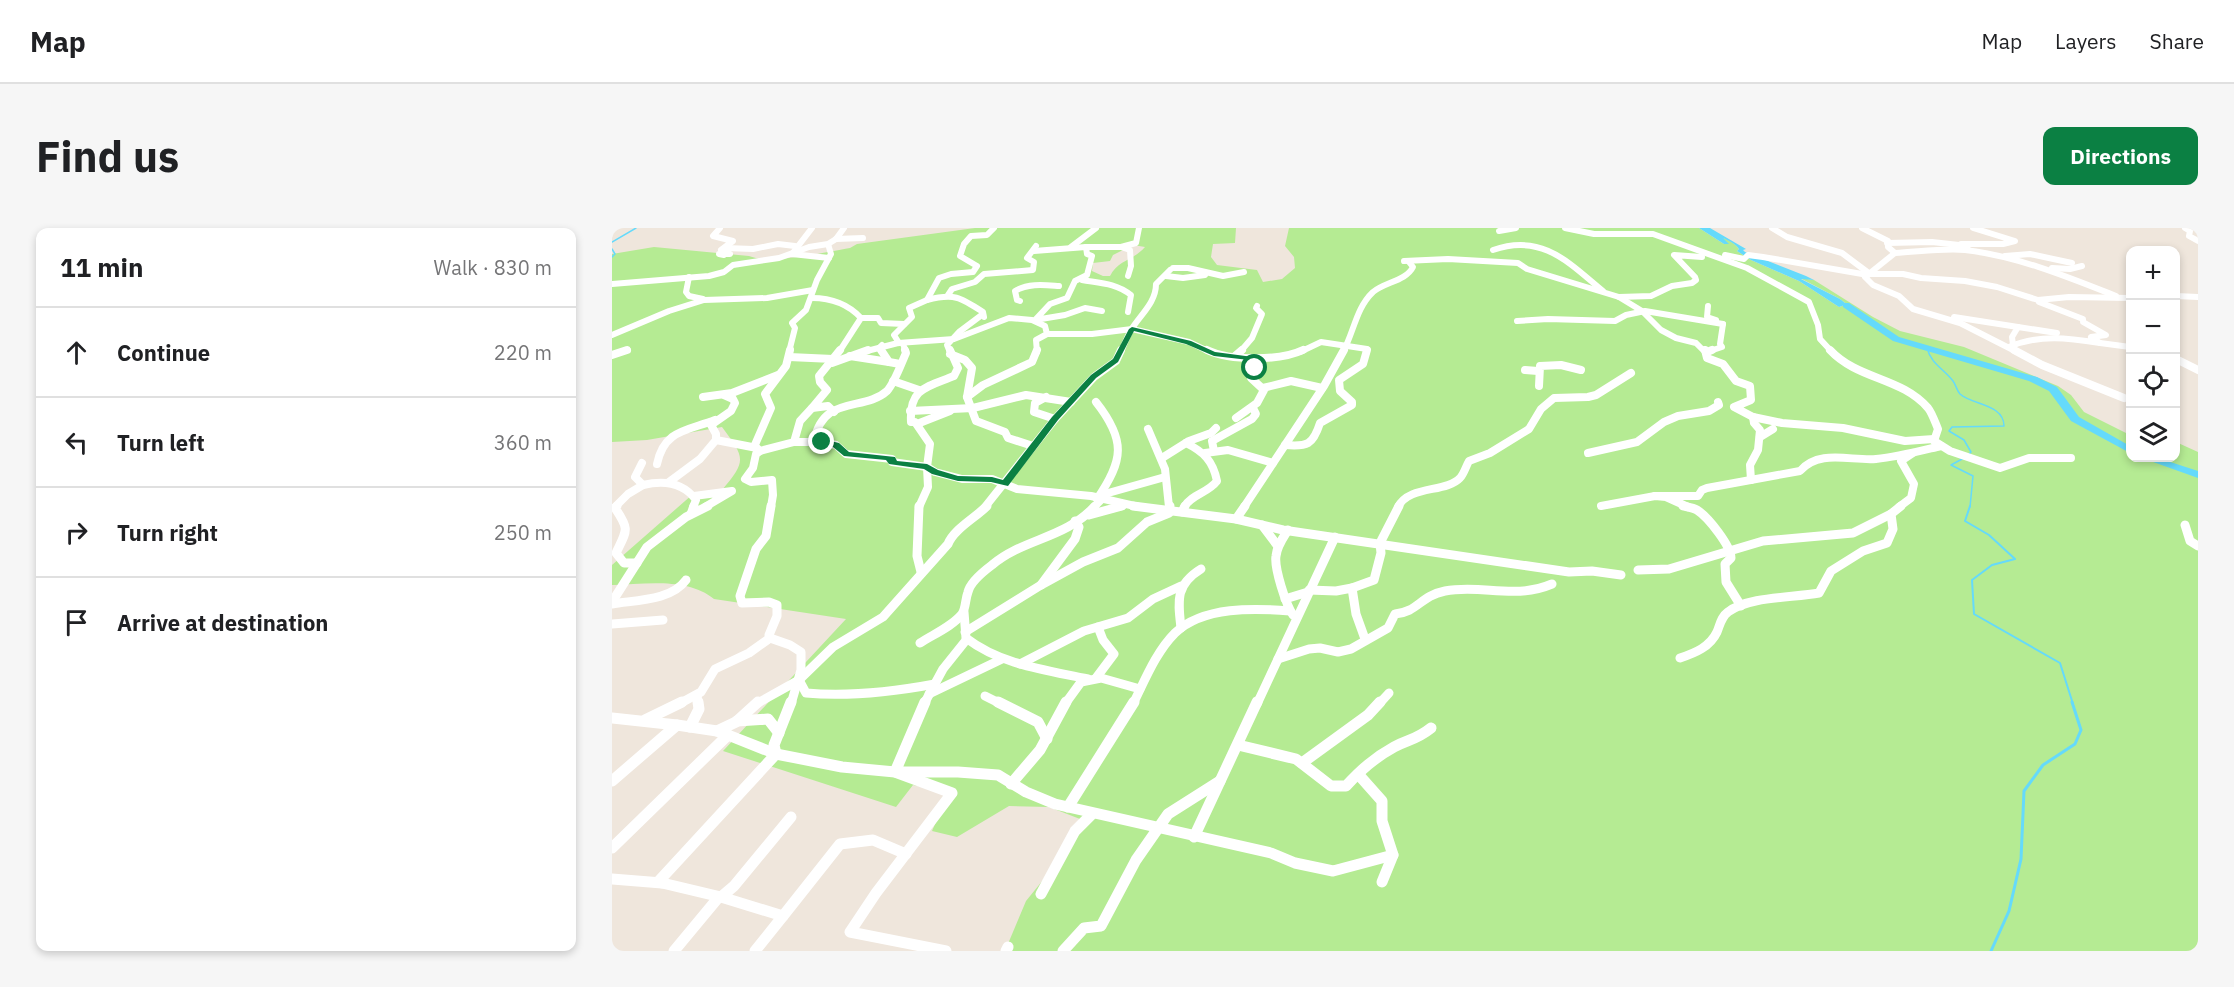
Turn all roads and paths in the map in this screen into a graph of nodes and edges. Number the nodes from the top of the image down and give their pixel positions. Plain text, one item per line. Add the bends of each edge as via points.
1 (720, 228) edge
2 (812, 228) edge
3 (844, 228) edge
4 (994, 228) edge
5 (1139, 228) edge
6 (1516, 228) edge
7 (1565, 228) edge
8 (1772, 228) edge
9 (1862, 228) edge
10 (1973, 228) edge
11 (2185, 228) edge
12 (1499, 231) dead end
13 (1099, 233) edge
14 (838, 237) junction
15 (863, 238) dead end
16 (2198, 241) edge
17 (1887, 243) junction
18 (828, 244) junction
19 (1961, 244) junction
20 (795, 246) junction
21 (1086, 247) junction
22 (1107, 247) junction
23 (1121, 247) junction
24 (725, 248) junction
25 (1071, 248) junction
26 (1493, 250) dead end
27 (1700, 252) junction
28 (1895, 253) junction
29 (792, 254) junction
30 (724, 255) dead end
31 (1994, 255) junction
32 (1714, 256) junction
33 (2004, 257) junction
34 (829, 258) junction
35 (2072, 263) dead end
36 (2082, 266) dead end
37 (2040, 269) junction
38 (1170, 271) junction
39 (1244, 272) dead end
40 (1215, 273) junction
41 (1869, 274) junction
42 (1128, 276) dead end
43 (689, 277) junction
44 (1082, 280) dead end
45 (612, 284) edge
46 (813, 290) junction
47 (1070, 291) junction
48 (1607, 294) junction
49 (948, 295) junction
50 (2180, 296) edge
51 (1619, 297) junction
52 (1644, 297) junction
53 (2198, 297) edge
54 (812, 298) junction
55 (2119, 298) junction
56 (2126, 298) edge
57 (711, 299) junction
58 (927, 300) junction
59 (2038, 300) junction
60 (1020, 301) dead end
61 (1257, 306) dead end
62 (1708, 306) dead end
63 (1102, 311) dead end
64 (1642, 311) junction
65 (1128, 312) dead end
66 (983, 314) junction
67 (1936, 315) junction
68 (861, 318) junction
69 (1035, 320) junction
70 (1516, 321) dead end
71 (993, 322) junction
72 (887, 324) junction
73 (904, 324) junction
74 (1723, 324) junction
75 (2004, 324) junction
76 (2018, 327) junction
77 (1132, 329) junction
78 (1980, 333) junction
79 (1047, 334) junction
80 (612, 335) edge
81 (894, 335) junction
82 (2064, 337) junction
83 (950, 342) junction
84 (901, 343) junction
85 (2100, 343) junction
86 (1346, 344) junction
87 (2011, 346) junction
88 (2126, 346) edge
89 (879, 348) junction
90 (628, 350) dead end
91 (1707, 352) junction
92 (950, 354) junction
93 (612, 355) edge
94 (851, 356) junction
95 (1235, 356) junction
96 (789, 357) junction
97 (834, 358) junction
98 (1251, 358) junction
99 (2180, 361) edge
100 (889, 362) junction
101 (900, 364) junction
102 (1525, 370) dead end
103 (1581, 370) dead end
104 (2198, 370) edge
105 (1538, 371) junction
106 (783, 372) junction
107 (1631, 373) dead end
108 (893, 381) junction
109 (1539, 386) dead end
110 (1322, 387) junction
111 (1263, 388) junction
112 (919, 390) junction
113 (724, 395) junction
114 (703, 397) dead end
115 (1046, 397) dead end
116 (2124, 398) dead end
117 (969, 402) junction
118 (1071, 402) junction
119 (1096, 402) dead end
120 (1718, 402) dead end
121 (812, 408) junction
122 (1253, 408) junction
123 (954, 409) junction
124 (910, 411) junction
125 (834, 412) junction
126 (1754, 417) junction
127 (1236, 418) dead end
128 (1055, 419) junction
129 (715, 420) junction
130 (917, 424) junction
131 (1216, 428) dead end
132 (1148, 429) dead end
133 (1773, 429) dead end
134 (1760, 437) junction
135 (1934, 439) junction
136 (716, 440) junction
137 (814, 441) junction
138 (794, 442) junction
139 (1186, 443) junction
140 (1286, 445) junction
141 (1033, 446) junction
142 (1941, 446) junction
143 (757, 449) junction
144 (1209, 452) junction
145 (1588, 453) dead end
146 (1913, 453) junction
147 (1162, 458) junction
148 (2071, 458) dead end
149 (642, 462) dead end
150 (1273, 463) junction
151 (657, 464) dead end
152 (927, 467) junction
153 (1166, 477) junction
154 (1751, 480) junction
155 (669, 482) junction
156 (644, 484) junction
157 (1005, 484) junction
158 (1129, 489) junction
159 (633, 490) junction
160 (694, 496) junction
161 (1655, 496) junction
162 (612, 498) edge
163 (1100, 498) junction
164 (1123, 505) junction
165 (1601, 506) dead end
166 (614, 508) edge
167 (1182, 512) junction
168 (1169, 513) junction
169 (692, 514) junction
170 (1892, 514) junction
171 (1086, 516) junction
172 (1236, 519) junction
173 (1075, 521) junction
174 (1262, 525) junction
175 (2185, 525) dead end
176 (1288, 531) junction
177 (1335, 537) junction
178 (1380, 543) junction
179 (1277, 545) junction
180 (2198, 546) edge
181 (1731, 550) junction
182 (637, 563) junction
183 (1201, 569) dead end
184 (1638, 570) dead end
185 (921, 572) junction
186 (1621, 575) dead end
187 (686, 580) dead end
188 (1552, 584) dead end
189 (1041, 585) junction
190 (1181, 586) junction
191 (1352, 588) junction
192 (1309, 591) junction
193 (1285, 599) junction
194 (612, 603) edge
195 (1741, 606) junction
196 (964, 612) junction
197 (1294, 615) junction
198 (663, 620) dead end
199 (612, 624) edge
200 (1098, 627) junction
201 (1181, 628) junction
202 (966, 636) junction
203 (770, 638) junction
204 (1365, 639) junction
205 (920, 643) dead end
206 (1680, 658) dead end
207 (1002, 659) junction
208 (1278, 659) junction
209 (1020, 664) junction
210 (1092, 679) junction
211 (799, 680) junction
212 (932, 689) junction
213 (1140, 689) junction
214 (1389, 693) dead end
215 (697, 695) junction
216 (986, 696) dead end
217 (612, 718) edge
218 (645, 720) junction
219 (736, 722) junction
220 (677, 725) junction
221 (690, 727) junction
222 (1431, 728) dead end
223 (717, 731) junction
224 (779, 733) junction
225 (728, 735) junction
226 (1047, 739) junction
227 (1238, 745) junction
228 (776, 754) junction
229 (1302, 763) junction
230 (895, 772) junction
231 (1358, 774) junction
232 (1221, 780) junction
233 (612, 781) edge
234 (1011, 784) junction
235 (1068, 807) junction
236 (1092, 814) junction
237 (791, 817) dead end
238 (1159, 829) junction
239 (1194, 837) junction
240 (612, 848) edge
241 (906, 854) junction
242 (1393, 855) junction
243 (612, 879) edge
244 (658, 882) junction
245 (1382, 882) dead end
246 (1041, 894) dead end
247 (719, 898) junction
248 (783, 916) junction
249 (922, 948) edge
250 (674, 951) edge
251 (755, 951) edge
252 (946, 951) edge
253 (1063, 951) edge

1 - 24 street via 713,236 733,241
2 - 20 street via 805,240
3 - 14 street
4 - 58 street via 987,235 971,236 964,244 960,256 977,266 973,272 939,278
5 - 23 street via 1136,243
6 - 12 street
7 - 27 street via 1594,234 1651,233
8 - 41 street via 1786,237 1842,253
9 - 17 street
10 - 19 street via 2015,242
11 - 16 street
13 - 22 street
13 - 25 street via 1081,238
14 - 15 street
14 - 18 street
17 - 19 street
17 - 28 street
18 - 29 street
18 - 34 street
19 - 31 street
20 - 24 street
20 - 29 street
21 - 22 street
21 - 25 street
21 - 47 street via 1087,254 1092,256 1089,277 1075,281
22 - 23 street
23 - 42 street via 1130,250
24 - 30 street via 721,250 730,254 719,254
25 - 49 street via 1035,247 1027,258 1034,262 1033,270 984,274
26 - 48 street via 1512,243 1539,242 1568,260
27 - 32 street
27 - 41 street via 1744,259 1748,255 1767,257 1832,272
28 - 31 street via 1963,250
28 - 41 street
29 - 34 street
29 - 43 street via 733,265 709,276
31 - 33 street
32 - 52 street via 1675,254 1696,280
32 - 135 street via 1747,268 1807,300 1820,339 1834,355 1849,368 1887,380 1923,402 1938,429
33 - 35 street via 2014,254
33 - 37 street
34 - 46 street
36 - 37 street
37 - 55 street
38 - 40 street via 1188,268
38 - 40 street via 1183,278
38 - 77 street via 1156,284 1150,304
39 - 40 street via 1227,276
41 - 59 street via 1965,281
41 - 67 street via 1867,281 1899,296 1912,308
43 - 45 street
43 - 57 street via 689,296
44 - 65 street via 1114,279 1131,295
46 - 54 street
46 - 57 street via 767,298
47 - 60 street via 1035,285 1018,288 1015,291
47 - 69 street via 1067,298 1050,303
48 - 51 street
48 - 86 street via 1518,263 1407,261 1413,267 1410,273 1373,292 1359,308 1358,320
49 - 58 street
49 - 66 street via 962,298
50 - 53 street
51 - 52 street
51 - 64 street
52 - 64 street
54 - 68 street via 831,298 856,311
54 - 96 street via 803,316 792,323 795,328
55 - 56 street
55 - 59 street
57 - 80 street via 669,311
58 - 73 street via 909,308 912,317
59 - 85 street via 2083,319 2106,335 2091,337
61 - 95 street via 1262,314 1252,340
62 - 74 street via 1707,317
63 - 69 street via 1079,308 1068,315
64 - 70 street via 1615,321
64 - 74 street
64 - 91 street via 1661,330 1696,343
66 - 71 street
66 - 83 street
67 - 75 street
67 - 78 street
68 - 72 street via 878,318
68 - 97 street
69 - 71 street via 1017,316
69 - 79 street via 1045,326
71 - 83 street
72 - 73 street
72 - 81 street
73 - 81 street
74 - 91 street via 1722,347
75 - 76 street
75 - 78 street
76 - 82 street
76 - 87 street
77 - 79 street
77 - 95 street via 1189,342 1214,354
77 - 118 street via 1116,361
78 - 87 street
79 - 117 street via 1036,340 1036,358 1032,363 984,382
81 - 84 street
81 - 89 street
82 - 85 street
82 - 87 street
83 - 84 street
83 - 92 street
84 - 89 street
84 - 101 street via 906,350
85 - 88 street
86 - 98 street via 1321,342 1298,353
86 - 110 street
86 - 140 street via 1368,351 1363,365 1340,380 1340,391 1352,405 1320,423 1312,441 1303,446
87 - 116 street via 2042,365
89 - 94 street
89 - 100 street
90 - 93 street
91 - 126 street via 1707,358 1723,364 1733,378 1750,386 1751,400 1734,407
92 - 112 street via 958,368 954,376
92 - 117 street via 972,368
94 - 97 street
94 - 97 street
94 - 100 street
95 - 98 street
96 - 97 street
96 - 106 street
97 - 121 street via 819,376 827,390
98 - 111 street via 1258,362 1251,378
99 - 104 street
100 - 101 street
101 - 108 street
102 - 105 street
103 - 105 street via 1561,365 1540,366
105 - 109 street
106 - 113 street via 758,385
106 - 143 street via 765,394 771,408
107 - 178 street via 1596,394 1559,396 1545,403 1531,419 1529,429 1469,461 1454,483 1424,490 1401,501
108 - 112 street
108 - 125 street via 886,392
110 - 111 street via 1291,381
110 - 140 street
111 - 122 street
112 - 124 street
113 - 114 street
113 - 129 street via 735,403
115 - 128 street via 1035,403 1034,412
117 - 118 street via 1026,395
117 - 123 street
117 - 141 street via 976,421
118 - 128 street
119 - 163 street via 1112,422 1119,452 1112,477
120 - 145 street via 1714,410 1664,421 1637,442
121 - 125 street via 828,406
121 - 138 street via 800,421
122 - 127 street
122 - 144 street via 1256,414 1244,425 1212,441
123 - 124 street
123 - 130 street
124 - 130 street via 911,422
125 - 137 street via 817,426
126 - 134 street
126 - 135 street via 1843,428 1905,441
128 - 141 street
129 - 136 street via 710,427
129 - 151 street via 669,437 660,449
130 - 152 street via 930,444
131 - 139 street
132 - 147 street
133 - 134 street
134 - 154 street via 1749,465
135 - 142 street
136 - 143 street
136 - 155 street via 700,459
137 - 138 street
137 - 152 street via 836,445 846,454 886,457 892,462
138 - 143 street
139 - 144 street
139 - 147 street
140 - 150 street
141 - 157 street
142 - 146 street
142 - 148 street via 2000,468 2029,458
143 - 203 street via 753,468 745,479 772,480 773,504 766,536 756,549 740,596 746,605 769,602 777,606
144 - 150 street via 1228,450
144 - 167 street via 1217,481 1189,498
146 - 154 street via 1876,459 1812,460 1800,471
146 - 170 street via 1901,461 1914,484 1911,498
147 - 153 street
149 - 156 street via 635,477
150 - 172 street
152 - 157 street via 958,478 992,479
152 - 185 street via 928,487 918,513 917,556
153 - 158 street
153 - 168 street via 1171,500
154 - 161 street via 1707,488 1688,498
155 - 156 street
155 - 160 street
156 - 159 street
157 - 163 street via 1017,489
157 - 185 street via 974,519 951,536
158 - 163 street
158 - 164 street
159 - 162 street
159 - 166 street
160 - 169 street
160 - 169 street via 732,491
161 - 165 street
161 - 181 street via 1696,509
163 - 164 street
163 - 171 street
164 - 168 street
164 - 171 street
166 - 182 street via 627,530 615,553 624,563
167 - 168 street
167 - 172 street
168 - 189 street via 1147,522 1113,550
169 - 182 street via 648,547
170 - 181 street via 1852,533 1763,541
170 - 195 street via 1893,529 1887,543 1863,551 1831,571 1819,593
171 - 173 street
172 - 174 street
173 - 189 street via 1079,527 1076,539
173 - 196 street via 1052,536 1013,550 985,569 968,590
174 - 176 street
174 - 179 street
175 - 180 street via 2190,541
176 - 177 street
176 - 179 street
177 - 178 street
177 - 192 street
178 - 186 street via 1569,572
178 - 191 street via 1374,580
179 - 193 street via 1275,566
181 - 184 street via 1669,569
181 - 195 street via 1731,558 1725,564 1726,582
182 - 194 street
183 - 190 street
185 - 211 street via 883,617 833,647
187 - 194 street via 664,596
188 - 204 street via 1526,593 1460,590 1432,594 1408,613 1395,614 1388,627
189 - 202 street
190 - 200 street via 1153,599 1128,618
190 - 201 street
191 - 192 street
191 - 204 street
192 - 193 street
192 - 197 street
193 - 197 street
195 - 206 street via 1727,612 1706,647
196 - 202 street
196 - 205 street via 948,627
197 - 201 street via 1255,608 1212,613
197 - 208 street
198 - 199 street
200 - 209 street
200 - 210 street via 1114,654
201 - 213 street
202 - 207 street via 979,648
202 - 212 street
203 - 211 street via 801,652
203 - 215 street via 715,669
204 - 208 street via 1343,652 1316,648
207 - 209 street
207 - 212 street
208 - 227 street
209 - 210 street
210 - 213 street
210 - 226 street via 1074,689
211 - 212 street via 806,693 839,696
211 - 219 street via 758,702
211 - 224 street
212 - 230 street
213 - 235 street
214 - 229 street via 1368,715
215 - 218 street
215 - 221 street via 699,709
216 - 226 street via 1038,722
217 - 218 street
218 - 220 street
219 - 223 street
219 - 224 street via 768,719
220 - 221 street
220 - 233 street
221 - 223 street
222 - 231 street via 1418,740 1392,748 1365,765
223 - 225 street
224 - 228 street via 774,745
225 - 228 street
225 - 240 street
226 - 234 street
227 - 229 street
227 - 232 street
228 - 230 street
228 - 244 street
229 - 231 street via 1331,786 1346,786
230 - 234 street via 998,775
230 - 241 street via 952,793
231 - 242 street via 1382,801 1382,820
232 - 238 street via 1168,814
232 - 239 street
234 - 235 street
235 - 236 street
236 - 238 street
236 - 246 street via 1075,831
237 - 247 street via 734,886
238 - 239 street
238 - 253 street via 1136,860 1101,926 1083,928
239 - 242 street via 1333,871
241 - 248 street via 873,840 840,844
241 - 249 street via 850,932
242 - 245 street
243 - 244 street
244 - 247 street
247 - 248 street
247 - 250 street
248 - 251 street
249 - 252 street

